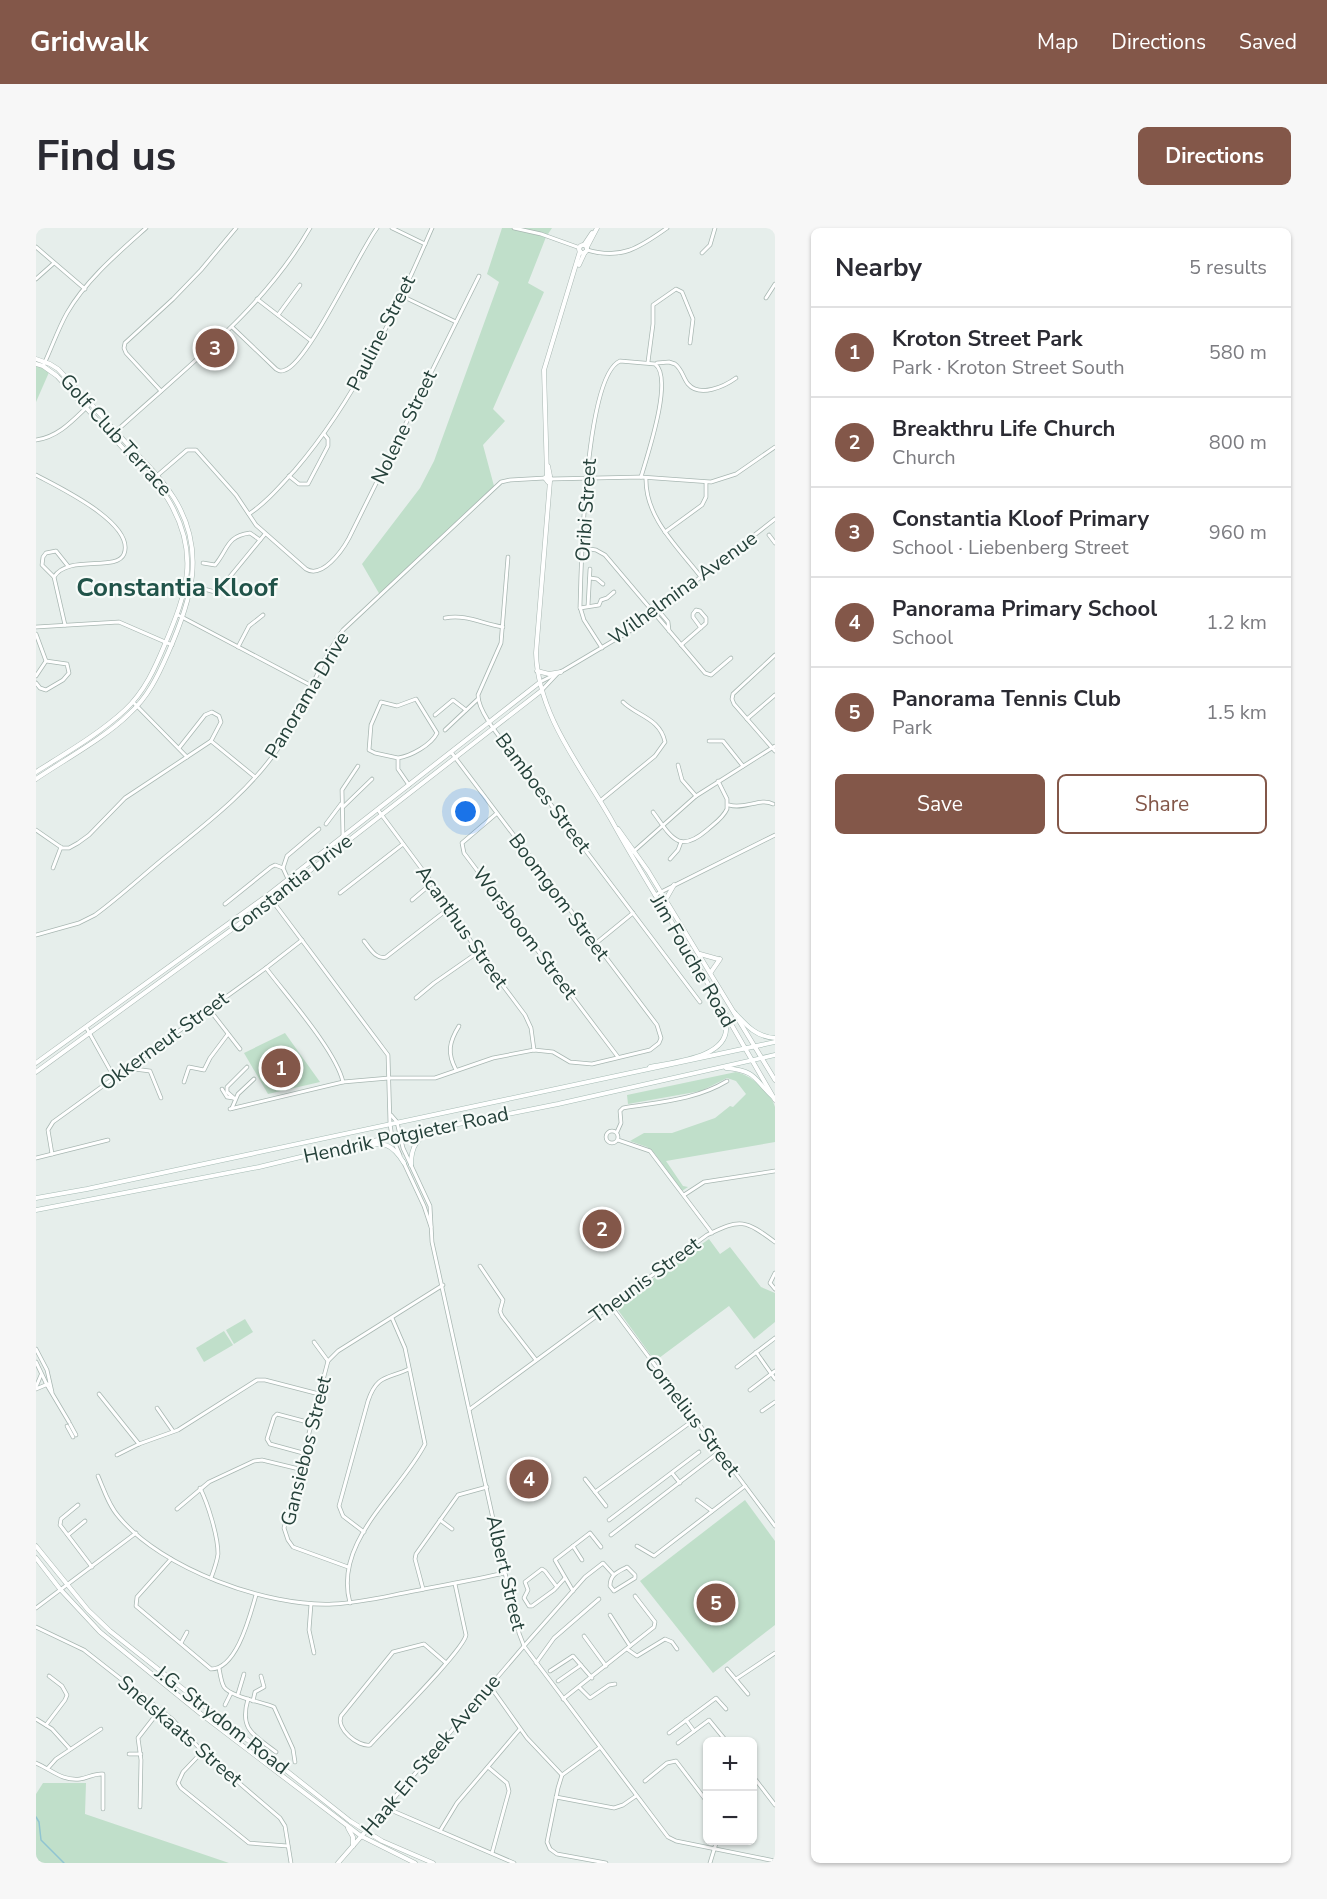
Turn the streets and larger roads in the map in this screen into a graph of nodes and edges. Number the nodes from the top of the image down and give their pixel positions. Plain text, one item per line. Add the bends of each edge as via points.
1 (146, 228) edge
2 (236, 228) edge
3 (310, 228) edge
4 (377, 228) edge
5 (392, 228) edge
6 (432, 228) edge
7 (514, 228) edge
8 (596, 228) edge
9 (667, 228) edge
10 (715, 228) edge
11 (425, 244) junction
12 (36, 247) edge
13 (584, 249) junction
14 (702, 253) dead end
15 (54, 263) junction
16 (479, 276) dead end
17 (36, 279) edge
18 (775, 284) edge
19 (300, 285) dead end
20 (85, 289) junction
21 (402, 296) junction
22 (766, 298) dead end
23 (257, 299) junction
24 (278, 315) junction
25 (456, 322) junction
26 (232, 326) junction
27 (310, 340) junction
28 (690, 343) dead end
29 (36, 359) edge
30 (648, 362) junction
31 (36, 364) edge
32 (44, 364) junction
33 (656, 364) junction
34 (736, 378) dead end
35 (161, 391) junction
36 (90, 404) junction
37 (86, 408) junction
38 (116, 431) junction
39 (324, 434) junction
40 (112, 435) junction
41 (36, 440) edge
42 (775, 447) edge
43 (36, 475) edge
44 (157, 476) junction
45 (289, 476) junction
46 (587, 477) junction
47 (641, 477) junction
48 (646, 477) junction
49 (548, 478) junction
50 (153, 480) junction
51 (706, 483) junction
52 (248, 514) junction
53 (775, 519) edge
54 (665, 532) junction
55 (265, 534) junction
56 (769, 535) dead end
57 (260, 540) junction
58 (775, 543) edge
59 (583, 548) junction
60 (508, 557) dead end
61 (203, 563) dead end
62 (68, 566) junction
63 (590, 569) dead end
64 (54, 577) junction
65 (701, 577) junction
66 (590, 578) junction
67 (603, 584) dead end
68 (204, 589) dead end
69 (614, 592) dead end
70 (588, 607) junction
71 (580, 608) junction
72 (656, 611) junction
73 (178, 615) junction
74 (263, 615) dead end
75 (183, 618) junction
76 (445, 618) dead end
77 (65, 626) junction
78 (36, 627) edge
79 (503, 627) junction
80 (701, 628) junction
81 (36, 634) edge
82 (166, 642) junction
83 (172, 645) junction
84 (681, 645) junction
85 (238, 647) junction
86 (602, 648) junction
87 (775, 655) edge
88 (731, 658) dead end
89 (46, 661) junction
90 (537, 671) junction
91 (560, 673) junction
92 (36, 676) edge
93 (36, 683) edge
94 (539, 683) junction
95 (312, 686) junction
96 (541, 691) junction
97 (775, 695) edge
98 (478, 699) junction
99 (133, 702) junction
100 (623, 702) dead end
101 (137, 707) junction
102 (466, 710) junction
103 (435, 715) dead end
104 (747, 719) junction
105 (490, 722) junction
106 (494, 728) junction
107 (446, 730) dead end
108 (212, 741) junction
109 (709, 741) dead end
110 (179, 748) junction
111 (774, 748) edge
112 (451, 752) junction
113 (187, 757) junction
114 (398, 758) junction
115 (455, 758) junction
116 (678, 765) dead end
117 (358, 766) dead end
118 (742, 766) junction
119 (36, 772) edge
120 (255, 777) junction
121 (36, 779) edge
122 (372, 779) dead end
123 (718, 781) junction
124 (409, 785) junction
125 (696, 796) junction
126 (600, 801) junction
127 (342, 803) junction
128 (773, 804) dead end
129 (728, 805) junction
130 (342, 808) junction
131 (377, 809) junction
132 (653, 812) dead end
133 (381, 814) junction
134 (496, 814) junction
135 (327, 824) dead end
136 (662, 824) junction
137 (320, 829) dead end
138 (36, 830) edge
139 (775, 835) edge
140 (342, 836) junction
141 (681, 842) junction
142 (403, 844) junction
143 (61, 847) junction
144 (633, 852) junction
145 (670, 859) dead end
146 (53, 868) dead end
147 (283, 868) junction
148 (288, 879) junction
149 (432, 883) junction
150 (674, 885) junction
151 (661, 892) junction
152 (340, 893) dead end
153 (268, 895) junction
154 (655, 895) junction
155 (272, 900) junction
156 (412, 900) dead end
157 (666, 900) junction
158 (225, 904) dead end
159 (448, 909) junction
160 (633, 913) junction
161 (36, 934) edge
162 (302, 940) junction
163 (364, 941) dead end
164 (595, 944) junction
165 (478, 952) junction
166 (699, 953) junction
167 (266, 968) junction
168 (711, 973) junction
169 (715, 995) junction
170 (416, 998) dead end
171 (700, 1002) dead end
172 (209, 1009) junction
173 (734, 1012) junction
174 (459, 1026) dead end
175 (86, 1027) junction
176 (90, 1033) junction
177 (228, 1034) junction
178 (775, 1040) edge
179 (754, 1047) junction
180 (240, 1049) dead end
181 (744, 1049) junction
182 (534, 1050) junction
183 (775, 1055) edge
184 (618, 1057) junction
185 (761, 1058) junction
186 (751, 1060) junction
187 (36, 1063) edge
188 (184, 1065) dead end
189 (189, 1067) junction
190 (247, 1067) dead end
191 (720, 1067) junction
192 (126, 1068) junction
193 (456, 1070) junction
194 (36, 1072) edge
195 (636, 1073) junction
196 (114, 1077) junction
197 (389, 1078) junction
198 (254, 1079) dead end
199 (775, 1080) edge
200 (184, 1082) dead end
201 (343, 1082) junction
202 (727, 1082) dead end
203 (222, 1089) dead end
204 (161, 1098) dead end
205 (234, 1098) junction
206 (774, 1099) edge
207 (391, 1115) junction
208 (397, 1122) junction
209 (390, 1124) junction
210 (456, 1125) junction
211 (616, 1132) junction
212 (400, 1136) junction
213 (392, 1137) junction
214 (108, 1140) dead end
215 (618, 1140) junction
216 (338, 1148) junction
217 (52, 1154) junction
218 (36, 1158) edge
219 (404, 1163) junction
220 (411, 1165) junction
221 (775, 1171) edge
222 (684, 1196) junction
223 (36, 1198) edge
224 (36, 1210) edge
225 (431, 1229) junction
226 (712, 1233) junction
227 (775, 1242) edge
228 (480, 1266) dead end
229 (775, 1273) edge
230 (443, 1285) junction
231 (775, 1289) edge
232 (610, 1305) junction
233 (392, 1318) junction
234 (775, 1338) edge
235 (314, 1342) dead end
236 (36, 1349) edge
237 (756, 1352) junction
238 (536, 1360) junction
239 (328, 1361) junction
240 (36, 1362) edge
241 (736, 1367) dead end
242 (410, 1368) junction
243 (42, 1372) junction
244 (773, 1372) edge
245 (775, 1379) edge
246 (48, 1384) junction
247 (36, 1388) edge
248 (750, 1390) dead end
249 (99, 1394) dead end
250 (319, 1394) junction
251 (775, 1402) edge
252 (157, 1408) dead end
253 (469, 1409) junction
254 (762, 1411) dead end
255 (694, 1419) junction
256 (311, 1423) junction
257 (173, 1432) junction
258 (74, 1436) dead end
259 (139, 1444) junction
260 (699, 1452) dead end
261 (719, 1452) junction
262 (303, 1453) junction
263 (117, 1455) dead end
264 (299, 1469) junction
265 (672, 1473) junction
266 (98, 1476) dead end
267 (585, 1479) dead end
268 (680, 1483) junction
269 (745, 1486) junction
270 (487, 1487) junction
271 (200, 1488) junction
272 (595, 1492) junction
273 (697, 1500) dead end
274 (78, 1505) dead end
275 (606, 1506) dead end
276 (177, 1509) dead end
277 (712, 1511) junction
278 (440, 1520) junction
279 (609, 1520) dead end
280 (85, 1521) dead end
281 (775, 1526) edge
282 (452, 1529) dead end
283 (364, 1532) junction
284 (136, 1533) junction
285 (68, 1535) junction
286 (611, 1535) dead end
287 (36, 1546) edge
288 (573, 1546) junction
289 (637, 1546) dead end
290 (601, 1547) dead end
291 (36, 1558) edge
292 (171, 1559) junction
293 (582, 1560) dead end
294 (92, 1567) junction
295 (348, 1567) junction
296 (505, 1573) junction
297 (613, 1574) junction
298 (211, 1578) junction
299 (565, 1578) junction
300 (454, 1584) junction
301 (69, 1585) junction
302 (557, 1587) junction
303 (60, 1589) junction
304 (423, 1589) junction
305 (573, 1591) junction
306 (256, 1595) junction
307 (634, 1596) dead end
308 (599, 1599) dead end
309 (350, 1603) junction
310 (311, 1604) junction
311 (36, 1608) edge
312 (610, 1615) dead end
313 (36, 1628) edge
314 (187, 1632) dead end
315 (584, 1636) dead end
316 (182, 1643) junction
317 (524, 1646) junction
318 (629, 1646) junction
319 (677, 1649) dead end
320 (314, 1653) dead end
321 (775, 1653) edge
322 (446, 1663) junction
323 (536, 1663) junction
324 (581, 1665) junction
325 (607, 1666) junction
326 (219, 1668) junction
327 (728, 1669) dead end
328 (550, 1671) dead end
329 (244, 1674) dead end
330 (49, 1676) dead end
331 (261, 1676) dead end
332 (592, 1678) junction
333 (735, 1679) junction
334 (558, 1682) dead end
335 (615, 1684) dead end
336 (490, 1686) junction
337 (579, 1688) junction
338 (231, 1692) junction
339 (238, 1694) junction
340 (748, 1694) dead end
341 (248, 1699) junction
342 (563, 1699) junction
343 (253, 1701) junction
344 (225, 1705) dead end
345 (726, 1709) dead end
346 (159, 1711) junction
347 (36, 1719) edge
348 (686, 1720) junction
349 (46, 1725) junction
350 (101, 1729) dead end
351 (520, 1729) junction
352 (694, 1731) junction
353 (669, 1733) dead end
354 (723, 1737) edge
355 (678, 1743) dead end
356 (600, 1748) junction
357 (70, 1749) junction
358 (203, 1752) junction
359 (276, 1752) dead end
360 (129, 1754) dead end
361 (141, 1754) junction
362 (295, 1761) dead end
363 (36, 1763) edge
364 (488, 1767) junction
365 (48, 1768) junction
366 (562, 1775) junction
367 (757, 1780) edge
368 (645, 1781) dead end
369 (636, 1796) junction
370 (556, 1797) junction
371 (703, 1797) edge
372 (775, 1805) edge
373 (140, 1807) dead end
374 (386, 1808) junction
375 (103, 1809) dead end
376 (346, 1825) junction
377 (440, 1831) junction
378 (365, 1832) junction
379 (361, 1836) junction
380 (715, 1845) edge
381 (288, 1846) junction
382 (353, 1846) junction
383 (714, 1849) junction
384 (492, 1853) junction
385 (568, 1856) junction
386 (775, 1861) edge
387 (291, 1863) edge
388 (338, 1863) edge
389 (415, 1863) edge
390 (433, 1863) edge
391 (514, 1863) edge
392 (568, 1863) edge
393 (606, 1863) edge
394 (710, 1863) edge

1 - 20 street
2 - 35 street via 201,270 125,343 125,352
3 - 23 street
4 - 27 street
5 - 11 street
6 - 11 street, Pauline Street
7 - 13 street
8 - 13 street, Jim Fouche Road
9 - 13 street via 633,250 608,255
10 - 14 street via 710,245
11 - 21 street, Pauline Street
12 - 15 street
13 - 49 street, Jim Fouche Road via 544,370
15 - 17 street
15 - 20 street
16 - 25 street, Nolene Street
18 - 22 street
19 - 24 street
20 - 32 street via 67,312
21 - 25 street
21 - 39 street, Pauline Street via 362,375
23 - 24 street
23 - 26 street
24 - 27 street
25 - 55 street, Nolene Street via 337,556 312,572
26 - 27 street via 280,371 291,366
26 - 35 street
28 - 30 street via 692,316 682,292 676,289 653,304
29 - 32 street, Golf Club Terrace
30 - 33 street
30 - 46 street, Oribi Street via 620,361 610,368 593,425
31 - 32 street, Golf Club Terrace
32 - 36 street, Golf Club Terrace via 58,369
32 - 37 street, Golf Club Terrace
33 - 34 street via 675,364 687,383 700,390 720,387
33 - 47 street via 662,375 658,415
35 - 38 street
36 - 37 street
36 - 38 street, Golf Club Terrace
37 - 40 street, Golf Club Terrace
37 - 41 street via 53,436
38 - 40 street
38 - 44 street, Golf Club Terrace
39 - 45 street, Pauline Street
39 - 45 street, Pauline Street via 328,446 308,484 299,484
40 - 50 street, Golf Club Terrace
42 - 51 street via 736,474
43 - 62 street via 97,509 123,542 124,555 118,561
44 - 50 street
44 - 52 street via 187,450 194,449
44 - 75 street, Golf Club Terrace via 184,519 192,552 192,588
45 - 52 street, Pauline Street via 265,503
46 - 47 street, Panorama Drive
46 - 49 street, Panorama Drive
46 - 59 street, Oribi Street
47 - 48 street, Panorama Drive
48 - 51 street, Panorama Drive
48 - 54 street via 652,512
49 - 90 street, Jim Fouche Road
49 - 95 street, Panorama Drive via 501,482 344,630
50 - 73 street, Golf Club Terrace via 173,508 186,545 186,585
51 - 54 street via 702,505
52 - 55 street
53 - 65 street, Wilhelmina Avenue
54 - 65 street
55 - 57 street
56 - 58 street
57 - 61 street via 250,533 240,535 226,546 215,565
57 - 68 street via 219,590
59 - 71 street, Oribi Street
59 - 72 street via 605,555
60 - 79 street
62 - 64 street
62 - 64 street via 56,551 46,553 42,565
63 - 66 street
64 - 77 street
65 - 72 street, Wilhelmina Avenue
66 - 67 street
66 - 70 street
69 - 70 street via 599,605
70 - 71 street
71 - 86 street, Oribi Street
72 - 84 street via 668,622 670,633
72 - 86 street, Wilhelmina Avenue
73 - 75 street
73 - 82 street, Golf Club Terrace
74 - 85 street via 249,626
75 - 83 street, Golf Club Terrace
75 - 85 street
76 - 79 street via 470,617
77 - 78 street
77 - 82 street via 119,622
79 - 98 street via 501,643
80 - 80 street via 706,618 696,610 693,617
80 - 84 street
81 - 89 street
82 - 83 street
82 - 99 street, Golf Club Terrace via 147,683
83 - 101 street, Golf Club Terrace
84 - 88 street via 707,675
85 - 95 street
86 - 91 street, Wilhelmina Avenue
87 - 104 street via 733,694 734,704
89 - 92 street
89 - 93 street via 67,664 69,673 46,690
90 - 91 street
90 - 94 street, Jim Fouche Road
91 - 94 street, Wilhelmina Avenue
91 - 96 street, Wilhelmina Avenue
94 - 96 street, Jim Fouche Road
94 - 105 street, Constantia Drive
95 - 120 street, Panorama Drive via 285,738
96 - 106 street, Constantia Drive
96 - 126 street, Jim Fouche Road
97 - 104 street
98 - 102 street
98 - 105 street, Bamboes Street
99 - 101 street
99 - 119 street, Golf Club Terrace
100 - 126 street via 648,718 665,742 656,756
101 - 110 street
101 - 121 street, Golf Club Terrace
102 - 103 street via 453,700
102 - 107 street
104 - 111 street
105 - 106 street, Bamboes Street
105 - 112 street, Constantia Drive
106 - 115 street, Constantia Drive
106 - 160 street, Bamboes Street
108 - 110 street via 221,722 212,712 205,715
108 - 113 street
108 - 120 street
109 - 118 street via 723,741
110 - 113 street
111 - 118 street
112 - 115 street, Boomgom Street
112 - 124 street, Constantia Drive
113 - 143 street via 125,798 78,843
114 - 114 street via 410,755 436,736 416,699 397,706 381,702 372,718 369,750
114 - 124 street via 398,769
115 - 133 street, Constantia Drive
115 - 134 street, Boomgom Street
116 - 125 street via 682,780
117 - 127 street via 342,788
118 - 123 street
120 - 161 street, Panorama Drive via 204,825 95,915
122 - 130 street
123 - 125 street
123 - 129 street
124 - 131 street, Constantia Drive
125 - 136 street
126 - 144 street, Jim Fouche Road
127 - 130 street
127 - 135 street
128 - 129 street via 764,802 742,808
129 - 141 street via 725,813 699,837
130 - 140 street
131 - 133 street, Acanthus Street
131 - 140 street, Constantia Drive
132 - 136 street
133 - 142 street, Acanthus Street
133 - 155 street, Constantia Drive
134 - 164 street, Boomgom Street
134 - 184 street, Worsboom Street via 464,840 462,848
136 - 141 street
136 - 144 street
137 - 147 street via 287,856
138 - 143 street
139 - 150 street
140 - 148 street, Constantia Drive
141 - 145 street
142 - 149 street, Acanthus Street
142 - 152 street
143 - 146 street
144 - 151 street, Jim Fouche Road
144 - 154 street, Jim Fouche Road
147 - 148 street
147 - 158 street via 271,867
148 - 153 street, Constantia Drive
149 - 156 street
149 - 159 street, Acanthus Street
150 - 151 street
150 - 157 street
151 - 154 street
151 - 157 street, Jim Fouche Road
153 - 155 street, Albert Street
153 - 175 street, Constantia Drive
154 - 169 street, Jim Fouche Road
155 - 162 street, Albert Street
155 - 176 street, Constantia Drive
157 - 166 street, Jim Fouche Road
159 - 163 street via 386,957 376,956
159 - 165 street, Acanthus Street
160 - 164 street
160 - 171 street, Bamboes Street
162 - 167 street, Okkerneut Street
162 - 197 street, Albert Street via 388,1055
164 - 184 street, Boomgom Street via 657,1025 661,1038 650,1050
165 - 170 street
165 - 182 street, Acanthus Street via 525,1015
166 - 168 street, Jim Fouche Road
166 - 168 street via 719,959
167 - 172 street, Okkerneut Street
167 - 201 street via 323,1043
168 - 173 street, Jim Fouche Road
169 - 181 street, Jim Fouche Road
169 - 195 street via 726,1026 716,1049
172 - 177 street
172 - 192 street, Okkerneut Street
173 - 178 street via 753,1032
173 - 179 street, Jim Fouche Road
174 - 193 street via 449,1048
175 - 176 street
175 - 187 street, Constantia Drive
176 - 194 street, Constantia Drive
176 - 196 street
177 - 180 street
177 - 189 street via 204,1070
178 - 179 street
179 - 181 street, Hendrik Potgieter Road
179 - 185 street, Jim Fouche Road
181 - 186 street, Jim Fouche Road
181 - 195 street, Hendrik Potgieter Road
182 - 184 street via 553,1052 583,1064
182 - 193 street
183 - 185 street, Hendrik Potgieter Road
185 - 186 street, Hendrik Potgieter Road
185 - 199 street, Jim Fouche Road
186 - 191 street, Hendrik Potgieter Road
186 - 206 street, Jim Fouche Road
188 - 189 street
189 - 200 street
190 - 205 street via 226,1087
191 - 206 street via 749,1072
191 - 210 street, Hendrik Potgieter Road
192 - 196 street, Okkerneut Street
192 - 204 street via 150,1071
193 - 197 street via 435,1078
195 - 208 street, Hendrik Potgieter Road
196 - 217 street, Okkerneut Street via 53,1122 48,1130
197 - 201 street
197 - 207 street, Albert Street
198 - 205 street
201 - 205 street via 231,1108
202 - 211 street via 686,1098 621,1109
203 - 205 street via 227,1097
207 - 208 street
207 - 209 street, Albert Street
208 - 209 street, Hendrik Potgieter Road
208 - 212 street, Albert Street
209 - 213 street, Albert Street
209 - 223 street, Hendrik Potgieter Road
210 - 212 street, Hendrik Potgieter Road
210 - 220 street via 418,1140
211 - 215 street
211 - 215 street via 609,1131 606,1138 612,1143
212 - 213 street, Hendrik Potgieter Road
212 - 220 street, Albert Street
213 - 216 street, Hendrik Potgieter Road
213 - 219 street, Albert Street
214 - 217 street
215 - 222 street, Theunis Street via 650,1151
216 - 219 street via 384,1144 394,1149
216 - 224 street, Hendrik Potgieter Road
217 - 218 street
219 - 225 street, Albert Street
220 - 225 street, Albert Street via 430,1206
221 - 222 street via 704,1182
222 - 226 street, Theunis Street
225 - 230 street, Albert Street
226 - 227 street via 744,1223
226 - 232 street, Theunis Street
228 - 238 street via 504,1300 502,1316
229 - 231 street via 770,1283
230 - 233 street, Gansiebos Street
230 - 253 street, Albert Street
232 - 238 street, Theunis Street
232 - 255 street, Cornelius Street
233 - 239 street, Gansiebos Street
233 - 242 street
234 - 237 street
235 - 239 street
236 - 246 street via 47,1370
237 - 241 street
237 - 244 street
238 - 253 street, Theunis Street
239 - 250 street, Gansiebos Street
240 - 243 street
242 - 283 street via 425,1444
242 - 283 street via 383,1378 368,1401 339,1506 343,1516
243 - 246 street
243 - 247 street
244 - 245 street
244 - 248 street
246 - 247 street
246 - 258 street
249 - 259 street
250 - 256 street, Gansiebos Street
250 - 257 street via 257,1380
251 - 254 street
252 - 257 street
253 - 270 street, Albert Street
255 - 261 street, Cornelius Street
255 - 272 street
256 - 262 street, Gansiebos Street
256 - 262 street via 277,1414 267,1439 270,1444
257 - 259 street
259 - 263 street
260 - 265 street
261 - 268 street
261 - 269 street, Cornelius Street
262 - 264 street, Gansiebos Street
264 - 271 street via 258,1460
264 - 295 street, Gansiebos Street via 284,1525 288,1540 298,1550
265 - 268 street
265 - 279 street
266 - 284 street via 116,1514
267 - 272 street
268 - 286 street
269 - 277 street
269 - 281 street, Cornelius Street
270 - 278 street via 460,1494
270 - 296 street, Albert Street
271 - 276 street
271 - 298 street via 218,1551
272 - 275 street
273 - 277 street
274 - 285 street via 60,1522
277 - 289 street via 654,1556
278 - 282 street
278 - 304 street via 416,1556
280 - 285 street
283 - 295 street
284 - 292 street
284 - 294 street
285 - 294 street
287 - 301 street, J.G. Strydom Road
288 - 290 street via 590,1533
288 - 293 street
288 - 299 street via 554,1561
291 - 303 street, J.G. Strydom Road
292 - 298 street
292 - 316 street via 135,1604
294 - 301 street
295 - 309 street
296 - 300 street
296 - 317 street, Albert Street
297 - 297 street via 610,1585 615,1592 635,1576 628,1567
297 - 305 street, Haak En Steek Avenue via 602,1563
298 - 306 street
299 - 302 street
299 - 305 street
300 - 304 street
300 - 322 street via 466,1638
301 - 303 street
301 - 378 street, J.G. Strydom Road via 110,1631
302 - 302 street via 532,1606 524,1598 528,1590 525,1582 542,1569
303 - 311 street
303 - 376 street, J.G. Strydom Road via 100,1632
304 - 309 street
305 - 317 street, Haak En Steek Avenue
306 - 310 street
306 - 326 street via 242,1639
307 - 318 street via 655,1624
308 - 323 street via 554,1638
309 - 310 street
310 - 320 street via 309,1630
312 - 318 street
313 - 346 street, Snelskaats Street via 81,1647
314 - 316 street
315 - 325 street
316 - 326 street via 209,1668
317 - 323 street, Albert Street
317 - 336 street, Haak En Steek Avenue
318 - 319 street via 637,1656 665,1639
318 - 325 street
321 - 333 street
322 - 322 street via 370,1746 359,1743 342,1728 339,1721 391,1653 424,1644
323 - 342 street, Albert Street
324 - 328 street via 573,1656
324 - 332 street
324 - 334 street
325 - 332 street
326 - 338 street via 223,1684
327 - 333 street
329 - 339 street
330 - 349 street via 67,1695
331 - 343 street via 264,1687 255,1692
332 - 337 street
333 - 340 street
335 - 337 street via 590,1698
336 - 351 street
336 - 374 street, Haak En Steek Avenue
337 - 342 street
338 - 339 street
338 - 344 street
339 - 341 street
341 - 343 street
341 - 359 street via 244,1715 247,1727
342 - 356 street, Albert Street
343 - 362 street via 275,1709
345 - 348 street via 716,1698
346 - 358 street, Snelskaats Street via 172,1719
346 - 361 street via 139,1737
347 - 349 street
348 - 352 street
348 - 353 street
349 - 357 street
350 - 357 street
351 - 364 street
351 - 366 street
352 - 354 street via 710,1720
352 - 355 street
356 - 366 street
356 - 369 street, Albert Street
357 - 365 street
358 - 381 street, Snelskaats Street via 280,1818
358 - 381 street via 180,1777 178,1783 182,1788 249,1843
360 - 361 street
361 - 373 street
363 - 365 street
364 - 377 street via 454,1806
364 - 384 street via 507,1783 509,1791
365 - 375 street via 61,1778 74,1780 103,1774
366 - 370 street
367 - 372 street
368 - 371 street via 675,1761
369 - 370 street via 618,1808
369 - 383 street, Albert Street via 671,1839
370 - 385 street via 548,1846 554,1853
374 - 377 street
374 - 378 street, Haak En Steek Avenue
376 - 379 street, J.G. Strydom Road
376 - 382 street
377 - 384 street
378 - 379 street, Haak En Steek Avenue
378 - 390 street, J.G. Strydom Road
379 - 382 street, Haak En Steek Avenue
379 - 389 street, J.G. Strydom Road
380 - 383 street
381 - 387 street, Snelskaats Street
382 - 388 street, Haak En Steek Avenue
383 - 386 street, Albert Street
383 - 394 street
384 - 391 street
385 - 392 street
385 - 393 street

